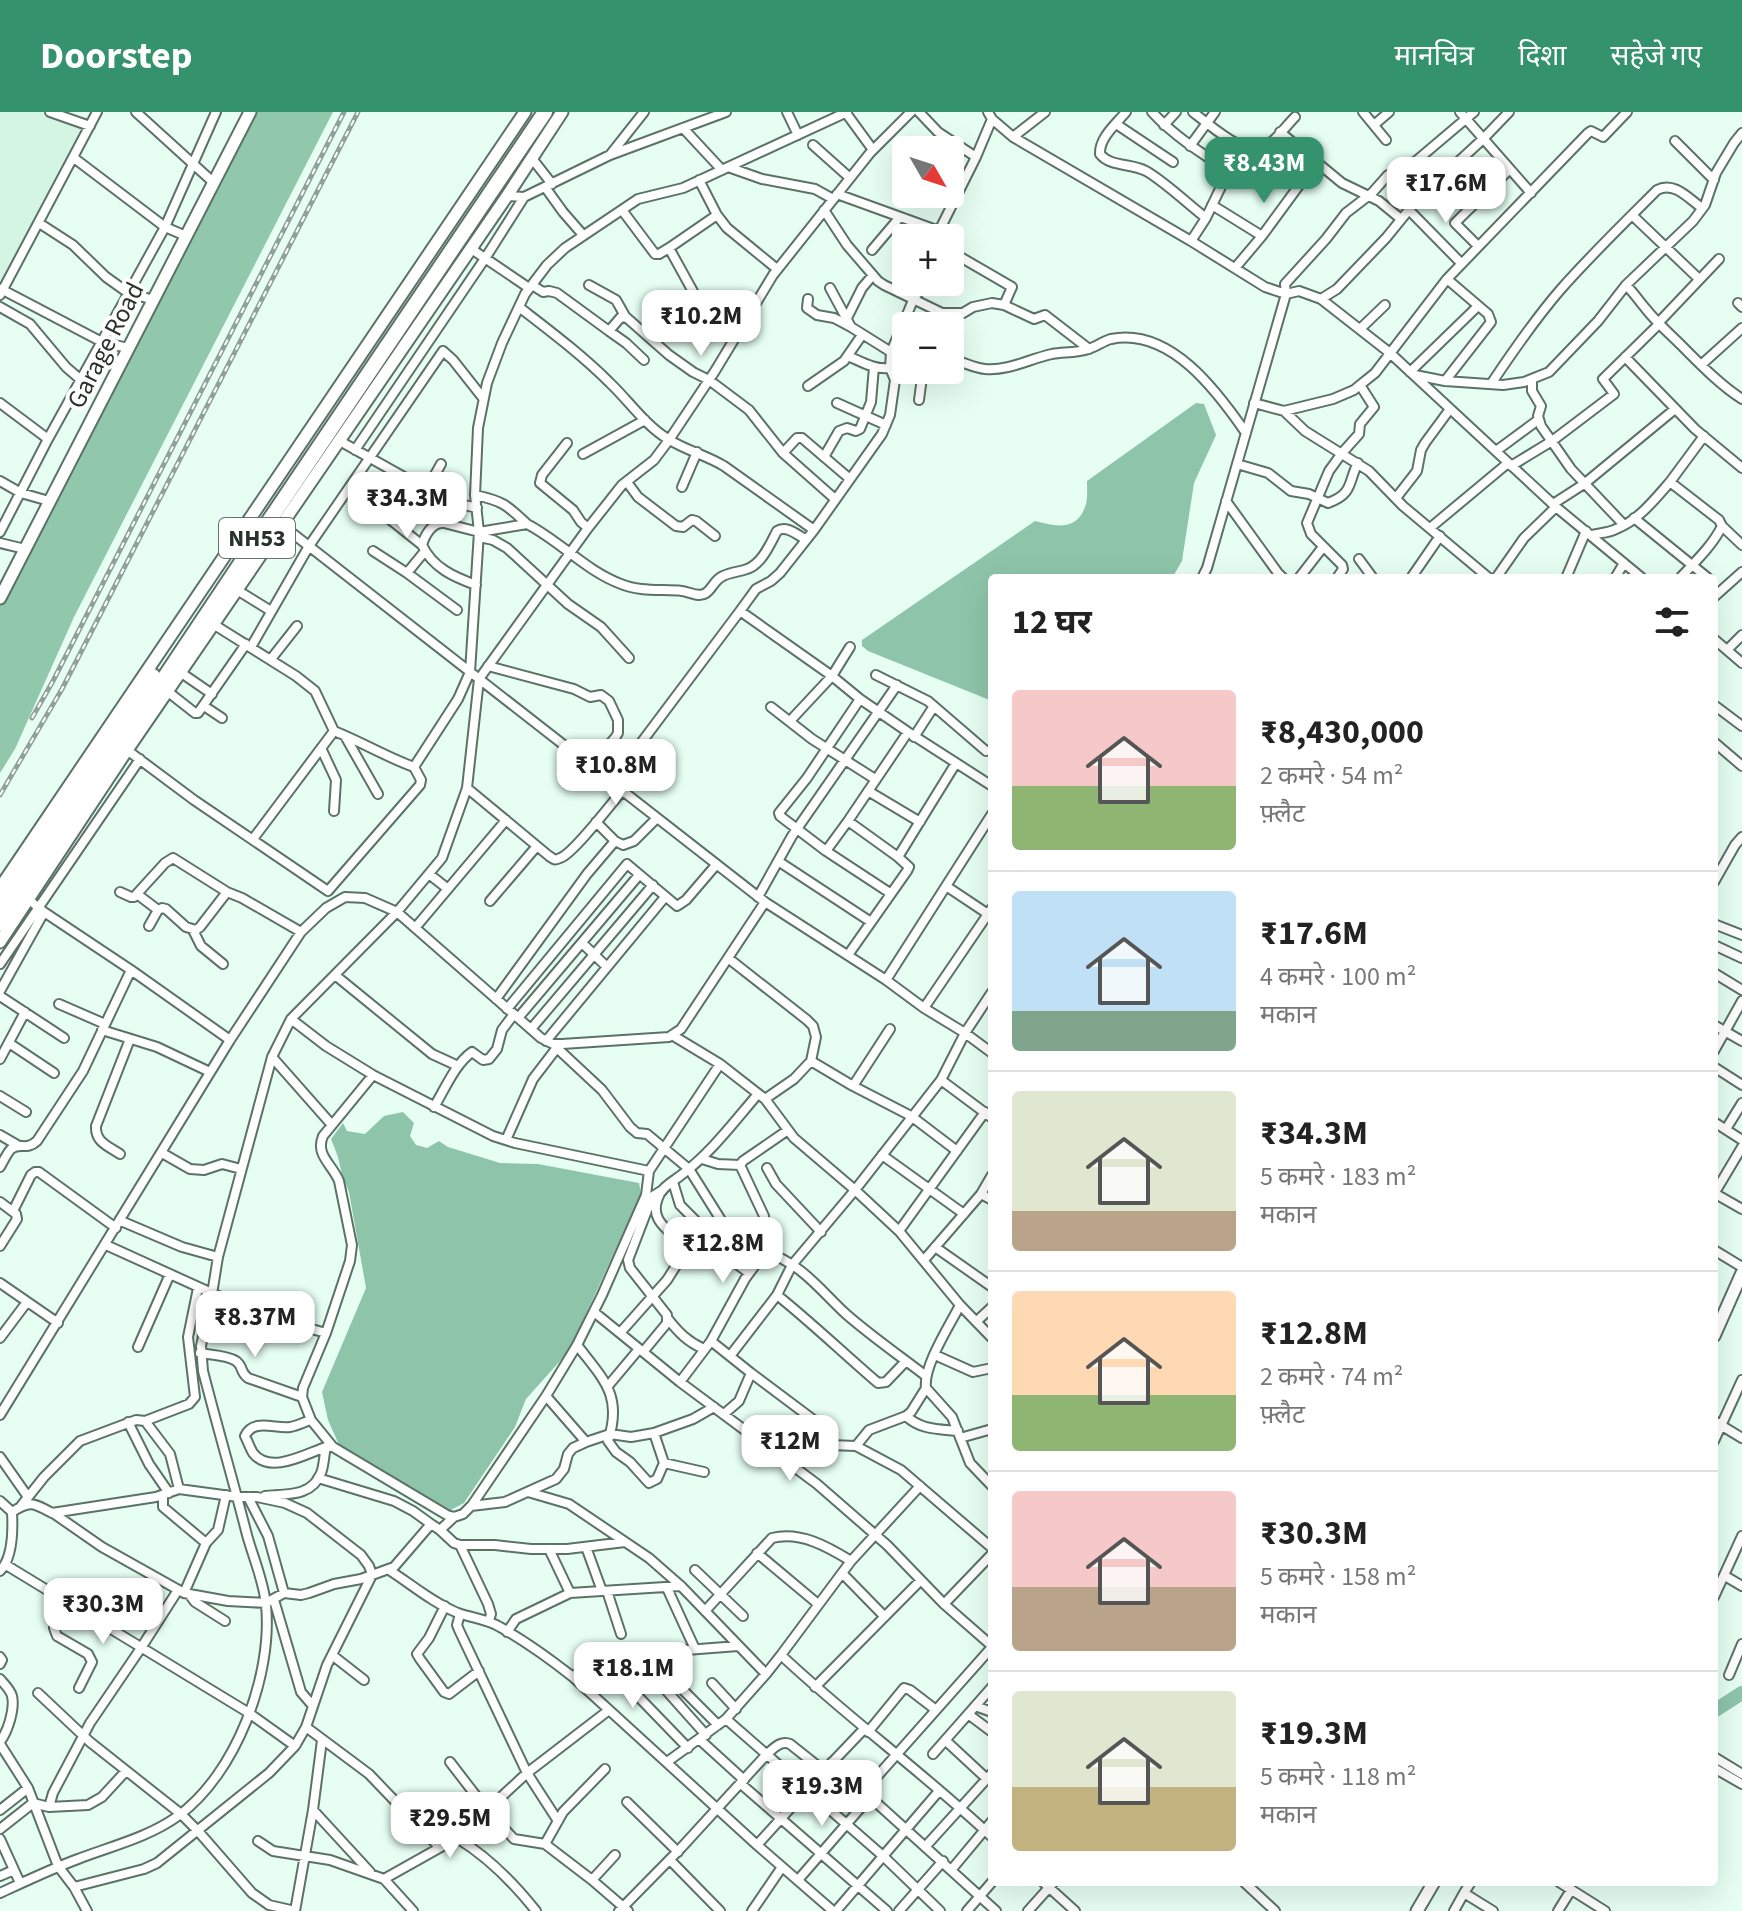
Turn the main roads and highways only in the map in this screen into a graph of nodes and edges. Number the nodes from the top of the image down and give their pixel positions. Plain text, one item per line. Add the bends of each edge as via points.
1 (534, 112) edge
2 (545, 112) edge
3 (513, 145) junction
4 (0, 905) edge
5 (0, 924) edge

1 - 3 highway, NH53
2 - 3 highway, NH53
3 - 4 highway, NH53
3 - 5 highway, NH53 via 276,521

